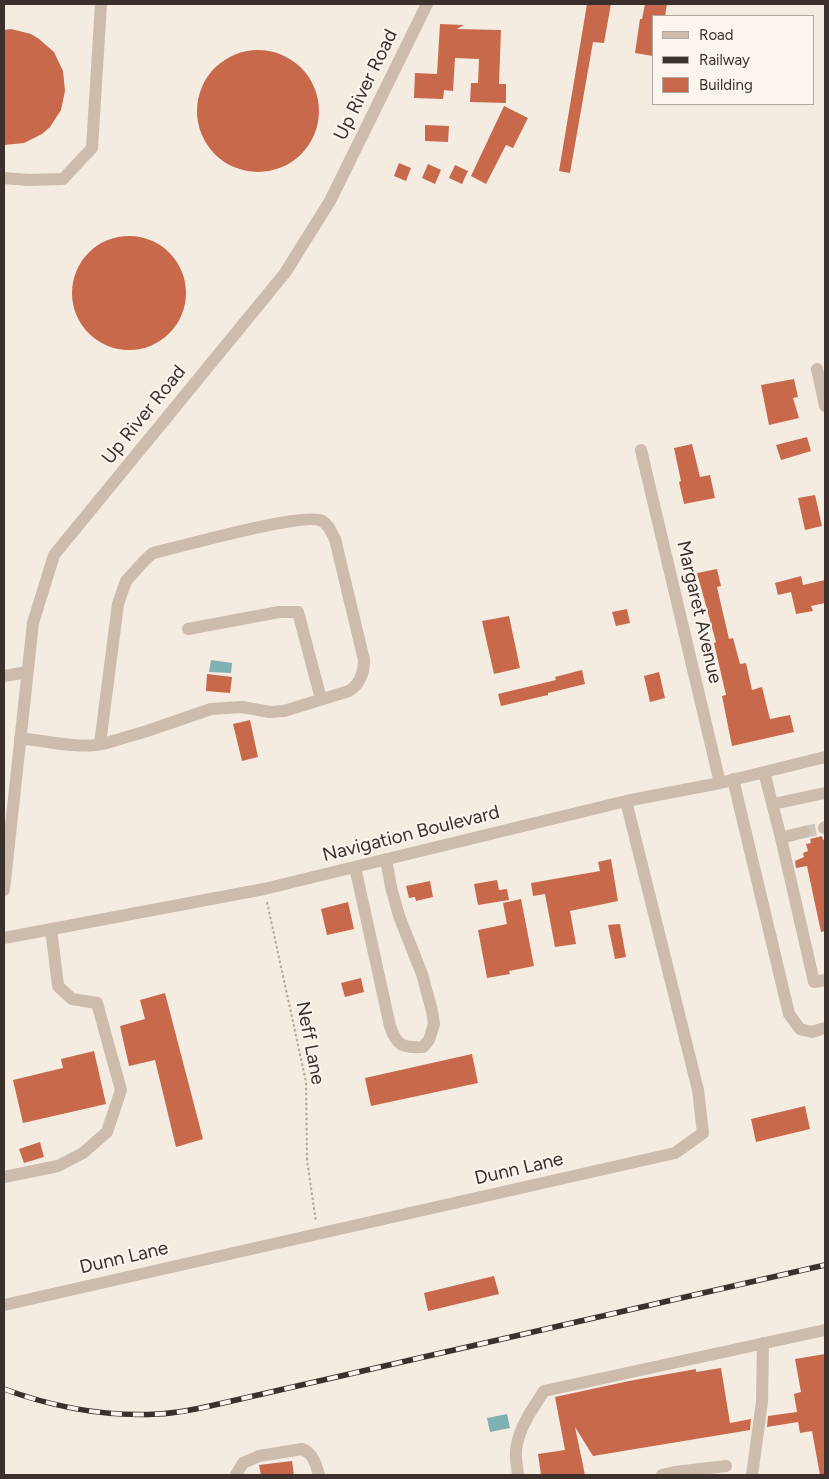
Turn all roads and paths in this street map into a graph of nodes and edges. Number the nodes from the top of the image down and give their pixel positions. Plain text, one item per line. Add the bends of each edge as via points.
1 (101, 4) edge
2 (427, 4) edge
3 (4, 178) edge
4 (817, 369) dead end
5 (825, 406) edge
6 (642, 450) dead end
7 (188, 629) dead end
8 (28, 672) junction
9 (4, 676) edge
10 (321, 699) junction
11 (20, 738) junction
12 (100, 744) junction
13 (825, 757) edge
14 (764, 772) junction
15 (733, 779) junction
16 (720, 783) junction
17 (825, 793) edge
18 (626, 801) junction
19 (773, 804) junction
20 (804, 832) tunnel mouth
21 (782, 838) junction
22 (386, 859) junction
23 (355, 867) junction
24 (264, 889) junction
25 (4, 890) edge
26 (51, 929) junction
27 (4, 938) edge
28 (825, 980) edge
29 (825, 1028) edge
30 (4, 1177) edge
31 (318, 1234) junction
32 (4, 1304) edge
33 (825, 1330) edge
34 (762, 1343) junction
35 (726, 1466) dead end
36 (236, 1475) edge
37 (319, 1475) edge
38 (518, 1475) edge
39 (662, 1475) edge
40 (752, 1475) edge

1 - 3 street via 92,148 63,180
2 - 8 street, Up River Road via 330,201 284,273 54,555 33,623
4 - 5 street
6 - 16 street, Margaret Avenue
7 - 10 street via 279,612 298,612
8 - 9 street
8 - 11 street, Up River Road
10 - 12 street via 284,711 270,712 242,706 211,709
10 - 12 street via 356,686 364,669 360,642 329,526 321,520 308,518 280,522 153,554 126,581 118,604
11 - 12 street
11 - 25 street, Up River Road
13 - 14 street, Navigation Boulevard
14 - 15 street, Navigation Boulevard
14 - 19 street
15 - 16 street, Navigation Boulevard
15 - 29 street via 789,1014 800,1029 812,1032
16 - 18 street, Navigation Boulevard
17 - 19 street
18 - 22 street, Navigation Boulevard
18 - 31 street, Dunn Lane via 698,1090 703,1133 675,1153
19 - 21 street
20 - 21 street
21 - 28 street via 814,982
22 - 23 street, Navigation Boulevard
22 - 23 street via 399,916 422,974 432,1011 434,1024 423,1047 408,1048 394,1038
23 - 24 street, Navigation Boulevard
24 - 26 street, Navigation Boulevard
24 - 31 path, Neff Lane via 306,1082 307,1160
26 - 27 street, Navigation Boulevard
26 - 30 street via 58,986 72,999 97,1003 121,1090 107,1132 83,1153 58,1166
31 - 32 street, Dunn Lane
33 - 34 street
34 - 38 street via 544,1391 524,1424 517,1444
34 - 40 street via 762,1402
35 - 39 street
36 - 37 street via 244,1463 259,1456 302,1449 308,1451 315,1461

